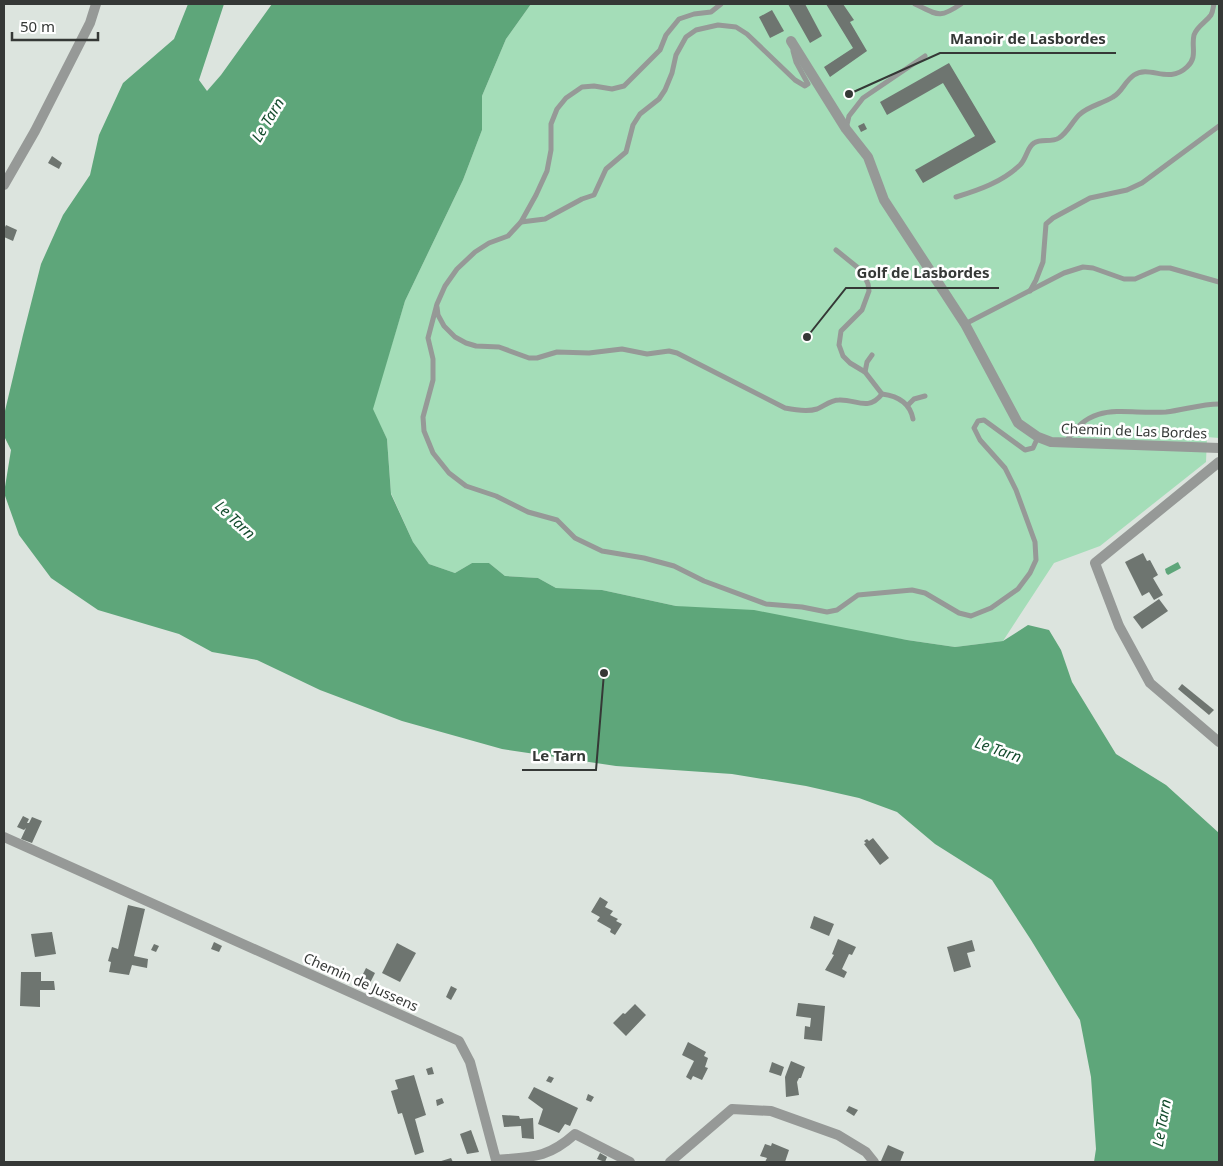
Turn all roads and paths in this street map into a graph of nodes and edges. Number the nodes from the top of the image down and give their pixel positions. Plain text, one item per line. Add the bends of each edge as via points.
1 (96, 4) edge
2 (721, 4) edge
3 (915, 4) edge
4 (961, 4) edge
5 (1214, 4) edge
6 (791, 41) joint
7 (925, 56) dead end
8 (1219, 126) edge
9 (846, 129) junction
10 (4, 185) edge
11 (956, 197) dead end
12 (521, 222) junction
13 (836, 250) dead end
14 (1219, 282) edge
15 (1029, 291) junction
16 (437, 304) junction
17 (965, 324) junction
18 (872, 355) dead end
19 (865, 372) junction
20 (882, 394) junction
21 (925, 396) dead end
22 (1219, 404) edge
23 (908, 405) junction
24 (913, 419) dead end
25 (1038, 437) junction
26 (1066, 442) junction
27 (1219, 448) edge
28 (1219, 462) edge
29 (1219, 742) edge
30 (4, 837) edge
31 (630, 1162) edge
32 (670, 1162) edge
33 (874, 1162) edge

1 - 10 street via 90,23 35,132
2 - 12 lane via 711,12 679,19 666,34 660,50 624,86 612,89 582,87 566,98 551,124 548,171
3 - 4 lane via 936,15
5 - 11 lane via 1211,15 1196,30 1194,58 1188,66 1177,74 1139,72 1113,97 1079,114 1063,135 1032,144 1019,165 992,184
6 - 9 street, Chemin de Las Bordes
6 - 12 lane via 796,62 808,84 805,86 794,80 736,27 718,25 686,36 676,54 665,90 640,114 633,125 626,152 606,169 594,195 545,219
7 - 9 lane via 863,98 849,116
8 - 15 lane via 1142,183 1127,190 1090,198 1046,224 1044,262
9 - 17 street, Chemin de Las Bordes via 868,157 884,200
12 - 16 lane via 508,236 489,243 457,268
13 - 19 lane via 864,274 868,284 869,291 862,310 844,326 840,338 843,356
14 - 15 lane via 1170,268 1160,268 1135,279 1083,268 1064,273
15 - 17 lane
16 - 20 lane via 444,326 466,343 499,347 529,358 569,351 589,353 622,349 647,354 669,351 785,408 797,410 816,409 837,400 870,404
16 - 25 lane via 428,338 433,380 423,417 424,431 433,453 449,473 466,486 556,520 575,538 602,551 674,566 766,604 827,612 837,610 858,595 912,590 971,616 991,608 1018,589 1030,573 1036,560 1035,542 1005,468 980,440 974,428 978,421 984,420 1025,450 1033,448
17 - 25 street, Chemin de Las Bordes via 1018,423
18 - 19 lane
19 - 20 lane
20 - 23 lane via 901,399
21 - 23 lane
22 - 26 lane via 1171,412 1100,413 1081,423
23 - 24 lane
25 - 26 street, Chemin de Las Bordes via 1051,442
26 - 27 street, Chemin de Las Bordes
28 - 29 street via 1095,563 1119,626 1150,684
30 - 31 street, Chemin de Jussens via 459,1041 470,1062 496,1160 537,1157 562,1146 575,1134
32 - 33 street via 732,1109 770,1111 838,1135 866,1152

